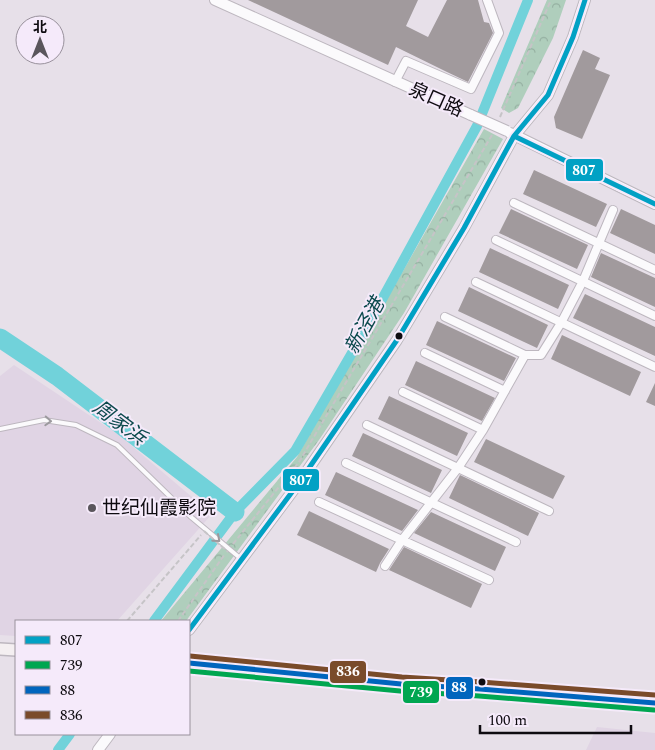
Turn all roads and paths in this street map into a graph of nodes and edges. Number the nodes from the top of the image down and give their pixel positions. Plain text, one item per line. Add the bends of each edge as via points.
1 (215, 0) edge
2 (487, 0) edge
3 (551, 0) edge
4 (585, 0) edge
5 (395, 82) junction
6 (496, 126) junction
7 (510, 133) junction
8 (514, 203) dead end
9 (655, 204) edge
10 (614, 210) dead end
11 (496, 240) dead end
12 (599, 243) junction
13 (655, 270) edge
14 (476, 282) dead end
15 (583, 282) junction
16 (655, 316) edge
17 (445, 317) dead end
18 (562, 322) junction
19 (426, 353) dead end
20 (525, 355) junction
21 (655, 366) edge
22 (505, 391) junction
23 (403, 392) dead end
24 (367, 425) dead end
25 (0, 429) edge
26 (482, 430) junction
27 (346, 463) dead end
28 (458, 468) junction
29 (319, 502) dead end
30 (431, 502) junction
31 (549, 511) dead end
32 (205, 530) junction
33 (402, 540) junction
34 (516, 542) dead end
35 (229, 551) junction
36 (241, 560) junction
37 (385, 566) dead end
38 (489, 580) dead end
39 (129, 620) edge
40 (179, 620) edge
41 (190, 629) edge
42 (0, 649) edge
43 (15, 650) edge
44 (190, 663) edge
45 (655, 703) edge
46 (109, 735) edge
47 (98, 750) edge

1 - 5 street, 泉口路
2 - 5 street via 499,33 471,89 406,61
3 - 6 path
4 - 7 street via 548,95
5 - 6 street, 泉口路, bridge
6 - 7 street, 泉口路, bridge
6 - 35 path via 300,462
7 - 9 street, 泉口路
7 - 36 street via 464,228 397,340 298,484
8 - 12 street
10 - 12 street
11 - 15 street
12 - 13 street
12 - 15 street
14 - 18 street
15 - 16 street
15 - 18 street
17 - 20 street
18 - 20 street via 541,355
18 - 21 street
19 - 22 street
20 - 22 street
22 - 26 street
23 - 26 street
24 - 28 street
25 -> 32 lane via 44,420 76,425 116,445
26 - 28 street
27 - 30 street
28 - 30 street
28 - 31 street
29 - 33 street
30 - 33 street
30 - 34 street
32 -> 35 lane, bridge
32 - 35 path, bridge
32 - 39 path
33 - 37 street
33 - 38 street
35 - 36 lane
35 - 40 path
36 - 41 street
42 - 43 main road
44 - 45 main road via 401,684
46 - 47 street

